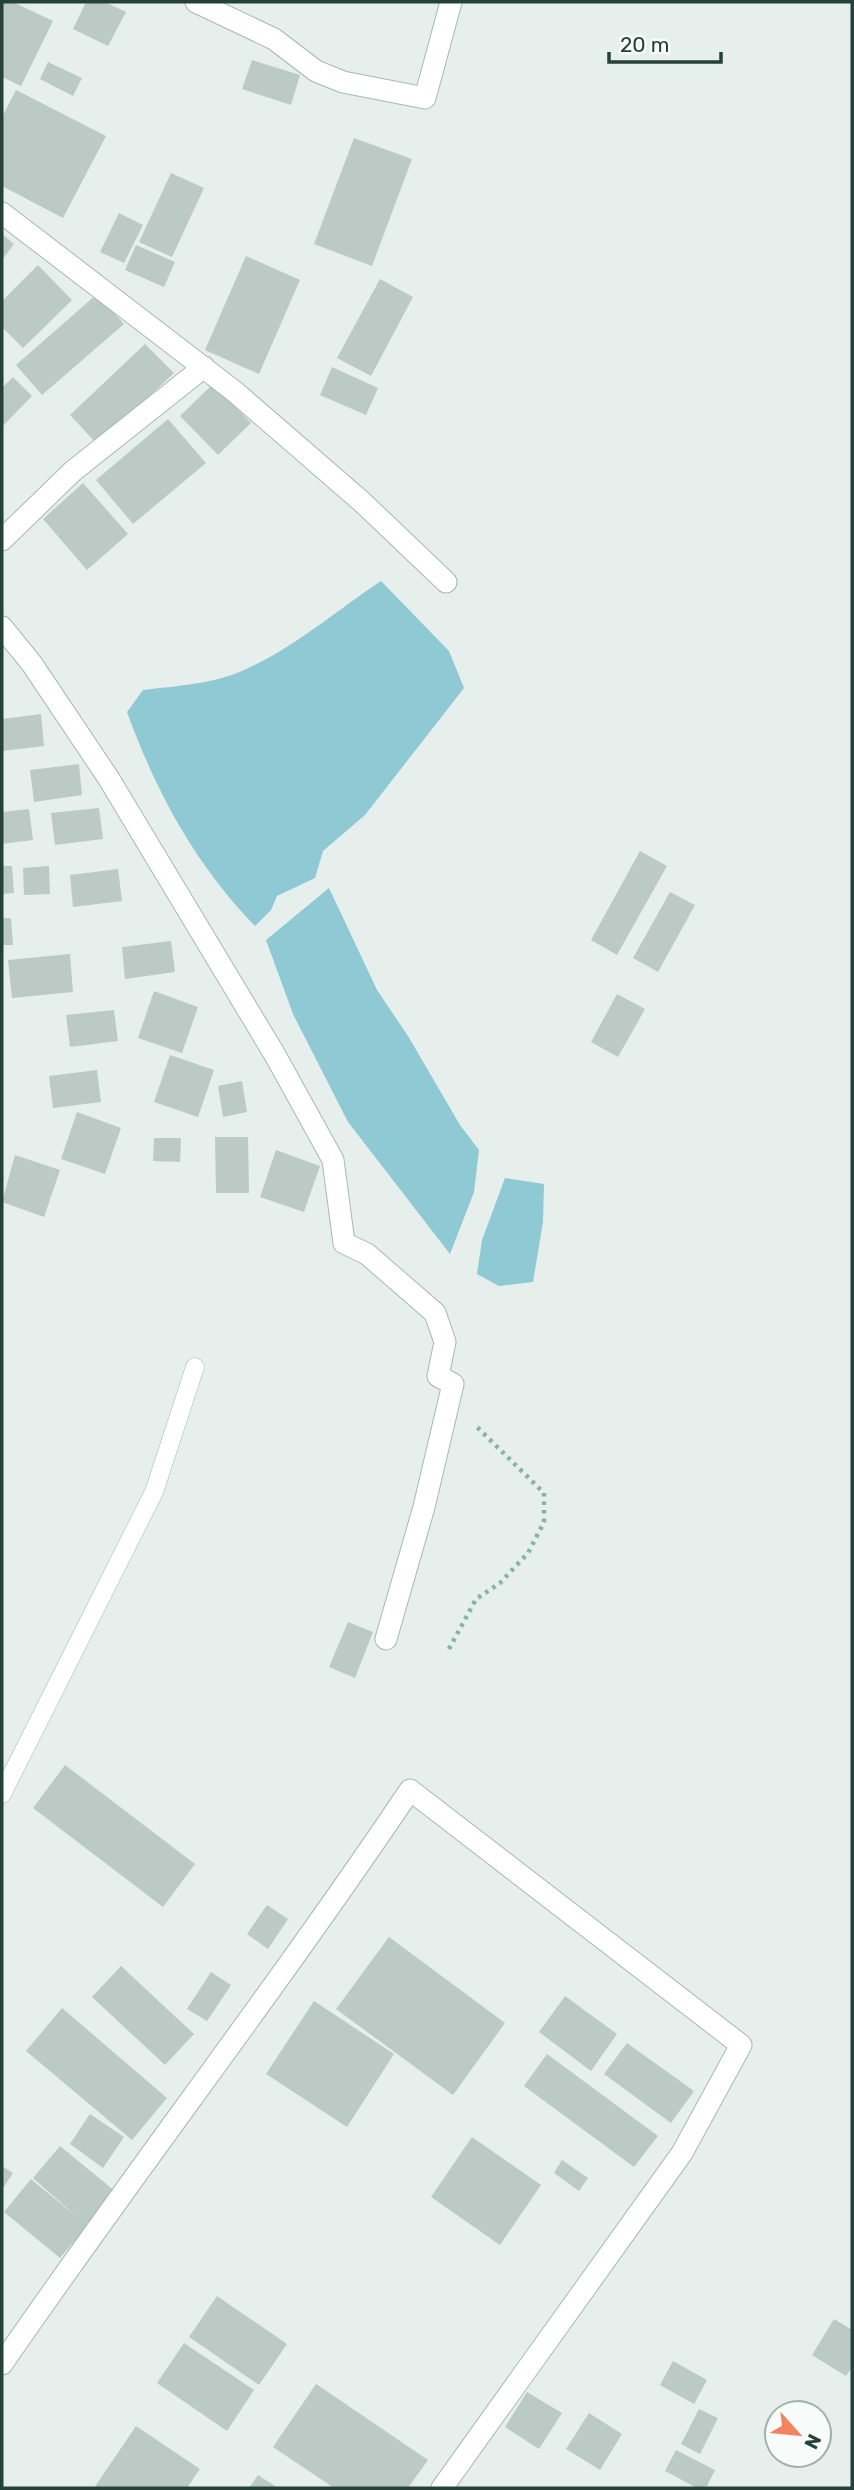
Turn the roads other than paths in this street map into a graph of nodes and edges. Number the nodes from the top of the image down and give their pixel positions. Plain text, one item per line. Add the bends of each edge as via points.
1 (196, 2) edge
2 (451, 2) edge
3 (2, 213) edge
4 (204, 368) junction
5 (2, 540) edge
6 (446, 582) dead end
7 (2, 627) edge
8 (195, 1367) dead end
9 (386, 1639) dead end
10 (2, 1794) edge
11 (2, 2364) edge
12 (442, 2488) edge

1 - 2 street via 274,39 316,71 344,82 425,98
3 - 4 street
4 - 5 street via 73,471
4 - 6 street via 361,500
7 - 9 street via 109,779 275,1055 333,1160 344,1243 367,1254 435,1313 444,1342 438,1377 453,1384
8 - 10 lane via 154,1492
11 - 12 street via 410,1790 741,2045 682,2152

